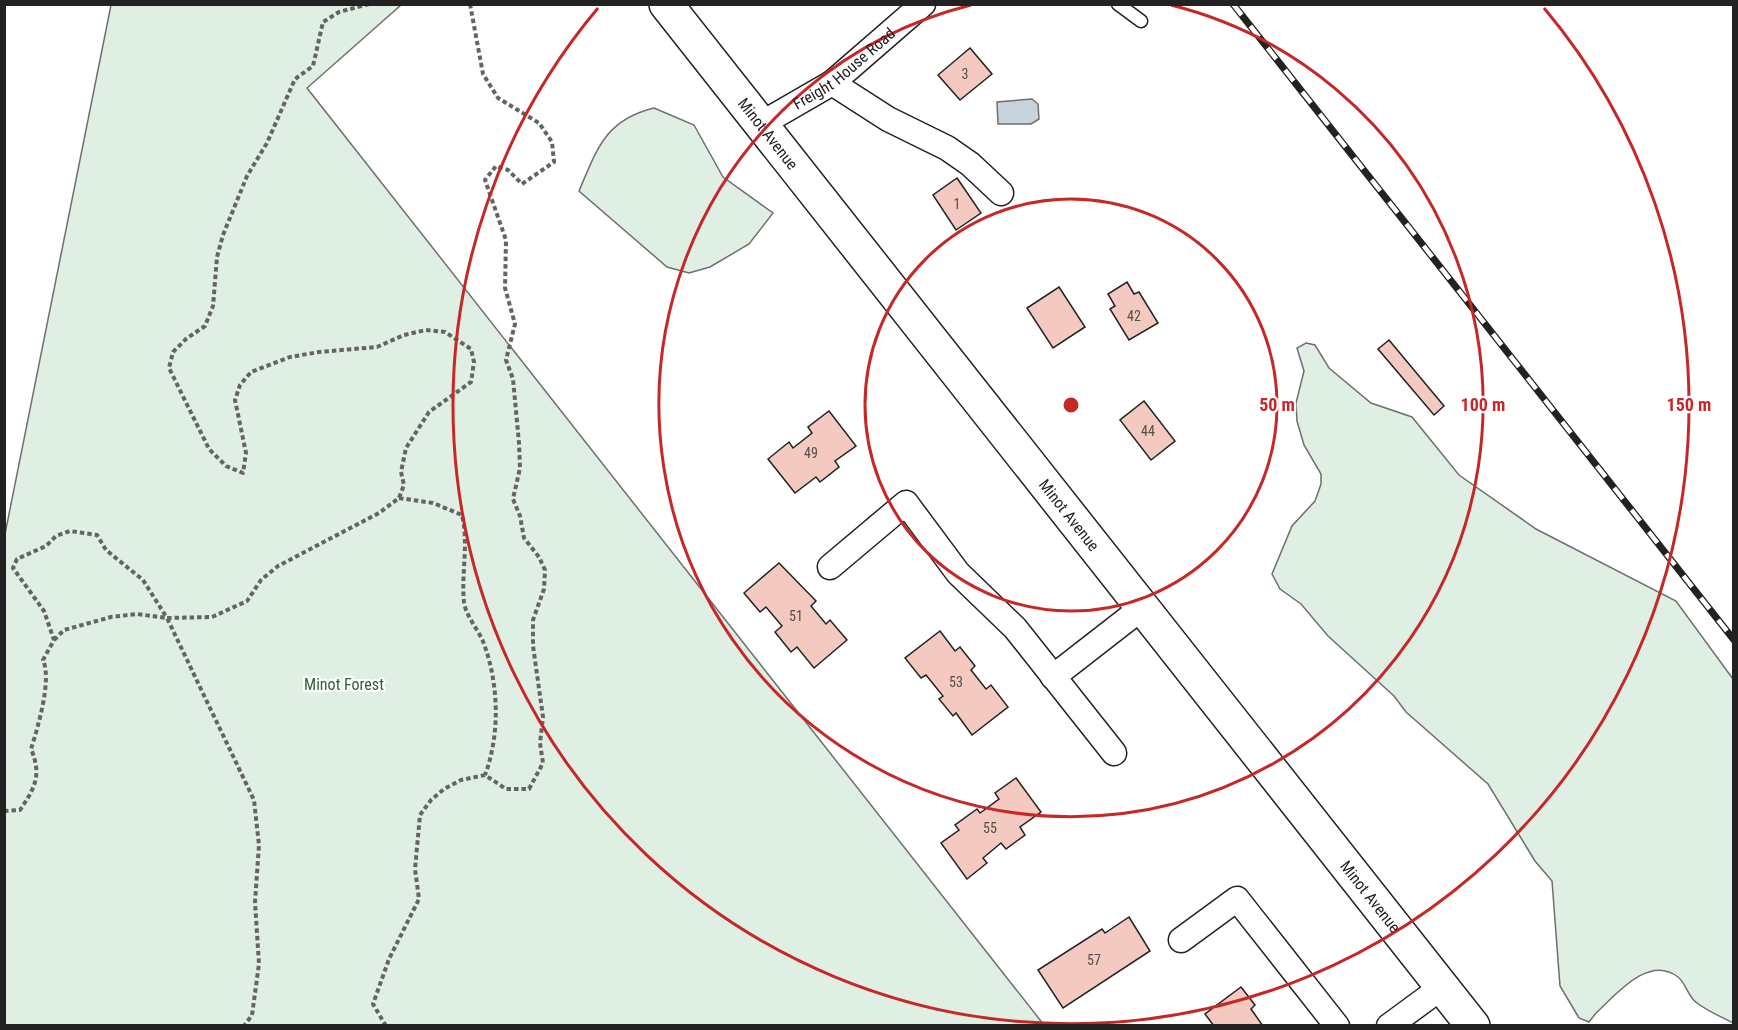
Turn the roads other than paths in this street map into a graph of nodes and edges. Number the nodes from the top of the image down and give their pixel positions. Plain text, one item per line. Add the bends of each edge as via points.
1 (666, 4) edge
2 (923, 4) edge
3 (1118, 4) edge
4 (1141, 21) dead end
5 (832, 83) junction
6 (761, 124) junction
7 (1001, 193) dead end
8 (830, 567) dead end
9 (1143, 607) junction
10 (1053, 677) junction
11 (1114, 753) dead end
12 (1181, 940) dead end
13 (1442, 987) junction
14 (1337, 1026) edge
15 (1389, 1026) edge
16 (1473, 1026) edge

1 - 6 main road, Minot Avenue
2 - 5 street, Freight House Road
3 - 4 lane
5 - 6 street, Freight House Road
5 - 7 street via 888,119 947,148
6 - 9 main road, Minot Avenue
8 - 10 street via 906,503 958,573 1015,628
9 - 10 street
9 - 13 main road, Minot Avenue
10 - 11 street
12 - 14 street via 1238,899
13 - 15 street
13 - 16 main road, Minot Avenue

